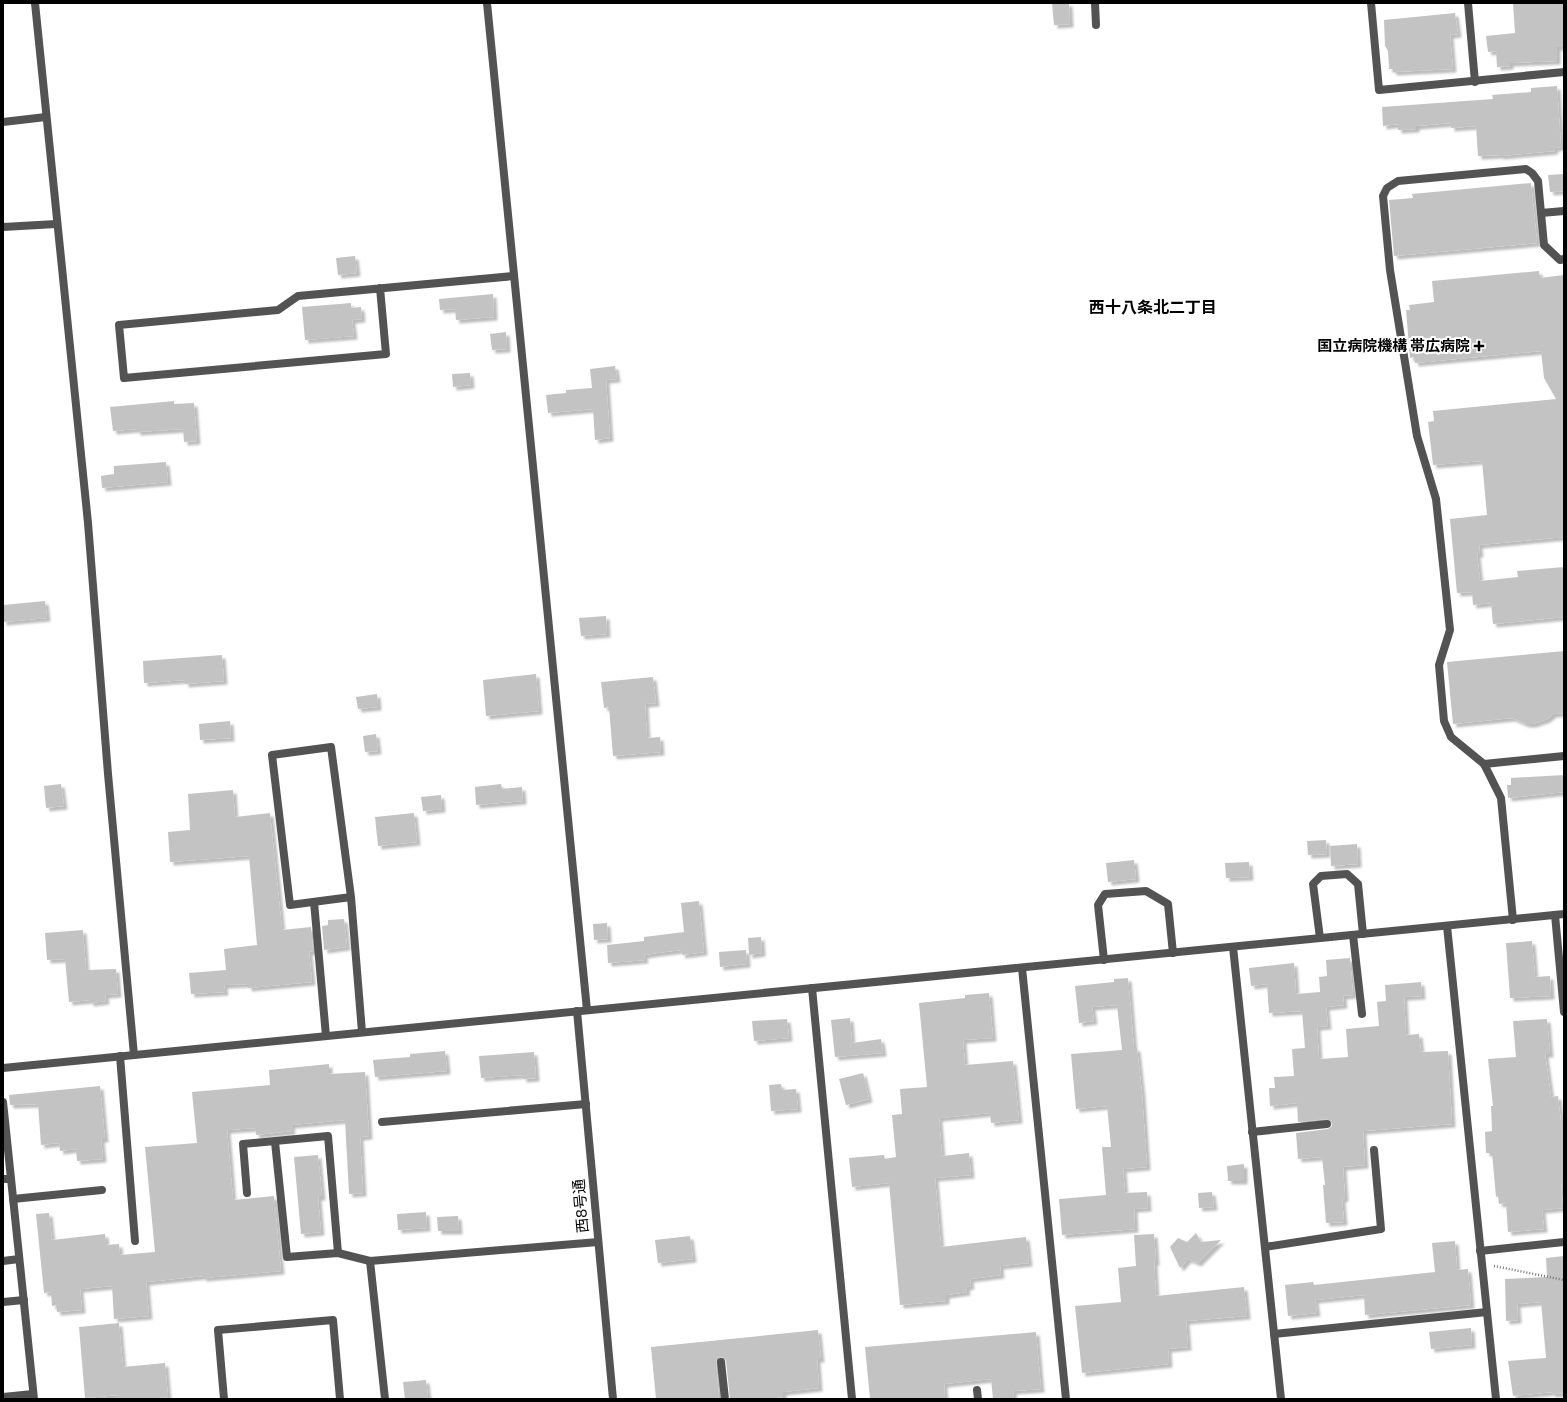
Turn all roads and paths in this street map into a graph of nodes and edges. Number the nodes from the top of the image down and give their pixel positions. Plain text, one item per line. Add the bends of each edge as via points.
1 (35, 3) edge
2 (487, 3) edge
3 (1095, 3) edge
4 (1371, 3) edge
5 (1468, 3) edge
6 (1096, 25) dead end
7 (1564, 72) edge
8 (1475, 82) junction
9 (46, 117) junction
10 (3, 122) edge
11 (1564, 211) edge
12 (1541, 213) junction
13 (56, 224) junction
14 (3, 227) edge
15 (1564, 259) edge
16 (514, 276) junction
17 (380, 288) junction
18 (1564, 756) edge
19 (1484, 764) junction
20 (351, 897) junction
21 (314, 902) junction
22 (1564, 914) edge
23 (1555, 915) junction
24 (1513, 920) junction
25 (1447, 926) junction
26 (1363, 934) junction
27 (1353, 935) junction
28 (1320, 938) junction
29 (1233, 947) junction
30 (1173, 953) junction
31 (1104, 960) junction
32 (1022, 968) junction
33 (812, 988) junction
34 (587, 1010) junction
35 (577, 1011) junction
36 (1564, 1012) edge
37 (1362, 1014) dead end
38 (362, 1032) junction
39 (326, 1036) junction
40 (134, 1055) junction
41 (120, 1056) junction
42 (3, 1068) edge
43 (3, 1102) edge
44 (586, 1104) junction
45 (382, 1122) dead end
46 (1327, 1124) dead end
47 (1252, 1132) junction
48 (275, 1142) junction
49 (1374, 1150) dead end
50 (7, 1179) edge
51 (102, 1190) dead end
52 (247, 1193) dead end
53 (13, 1199) junction
54 (135, 1241) dead end
55 (598, 1242) junction
56 (1564, 1242) edge
57 (1264, 1248) junction
58 (1480, 1251) junction
59 (338, 1253) junction
60 (19, 1259) junction
61 (3, 1261) edge
62 (370, 1261) junction
63 (1482, 1263) junction
64 (1564, 1280) edge
65 (24, 1300) junction
66 (3, 1302) edge
67 (1487, 1312) junction
68 (1274, 1334) junction
69 (721, 1362) dead end
70 (977, 1390) dead end
71 (33, 1396) edge
72 (3, 1397) edge
73 (224, 1399) edge
74 (340, 1399) edge
75 (385, 1399) edge
76 (613, 1399) edge
77 (725, 1399) edge
78 (852, 1399) edge
79 (978, 1399) edge
80 (1066, 1399) edge
81 (1281, 1399) edge
82 (1496, 1399) edge

1 - 9 street
2 - 16 street
3 - 6 street
4 - 8 street via 1379,90
5 - 8 street
7 - 8 street
9 - 10 street
9 - 13 street
11 - 12 street
12 - 15 street via 1544,246 1560,260
12 - 19 street via 1538,181 1526,169 1398,181 1387,188 1383,196 1390,270 1417,436 1436,499 1450,630 1439,665 1444,721 1450,737
13 - 14 street
13 - 40 street via 88,523
16 - 17 street
16 - 34 street
17 - 17 street via 386,354 124,378 119,325 278,310 298,296
18 - 19 street
19 - 24 street via 1501,798
20 - 21 street
20 - 21 street via 331,747 272,754 290,905
20 - 38 street
21 - 39 street
22 - 23 street
23 - 24 street
23 - 36 street
24 - 25 street
25 - 26 street
25 - 58 street
26 - 27 street
26 - 28 street via 1358,884 1347,874 1321,876 1314,884
27 - 28 street
27 - 37 street
28 - 29 street
29 - 30 street
29 - 47 street
30 - 31 street
30 - 31 street via 1168,904 1146,891 1105,894 1098,905
31 - 32 street
32 - 33 street
32 - 80 street
33 - 34 street
33 - 78 street
34 - 35 street
35 - 38 street
35 - 44 street, 西8号通
38 - 39 street
39 - 40 street
40 - 41 street
41 - 42 street
41 - 54 street
43 - 50 street
44 - 45 street
44 - 55 street, 西8号通
46 - 47 street
47 - 57 street
48 - 52 street via 243,1144
48 - 59 street via 287,1257
48 - 59 street via 328,1136
49 - 57 street via 1381,1229
50 - 53 street
51 - 53 street
53 - 60 street
55 - 62 street
55 - 76 street, 西8号通
56 - 58 street
57 - 68 street
58 - 63 street
59 - 62 street
60 - 61 street
60 - 65 street
62 - 75 street
63 - 64 path
63 - 67 street
65 - 66 street
65 - 71 street
67 - 68 street
67 - 82 street
68 - 81 street
69 - 77 street
70 - 79 street
71 - 72 street
73 - 74 street via 218,1330 333,1320

